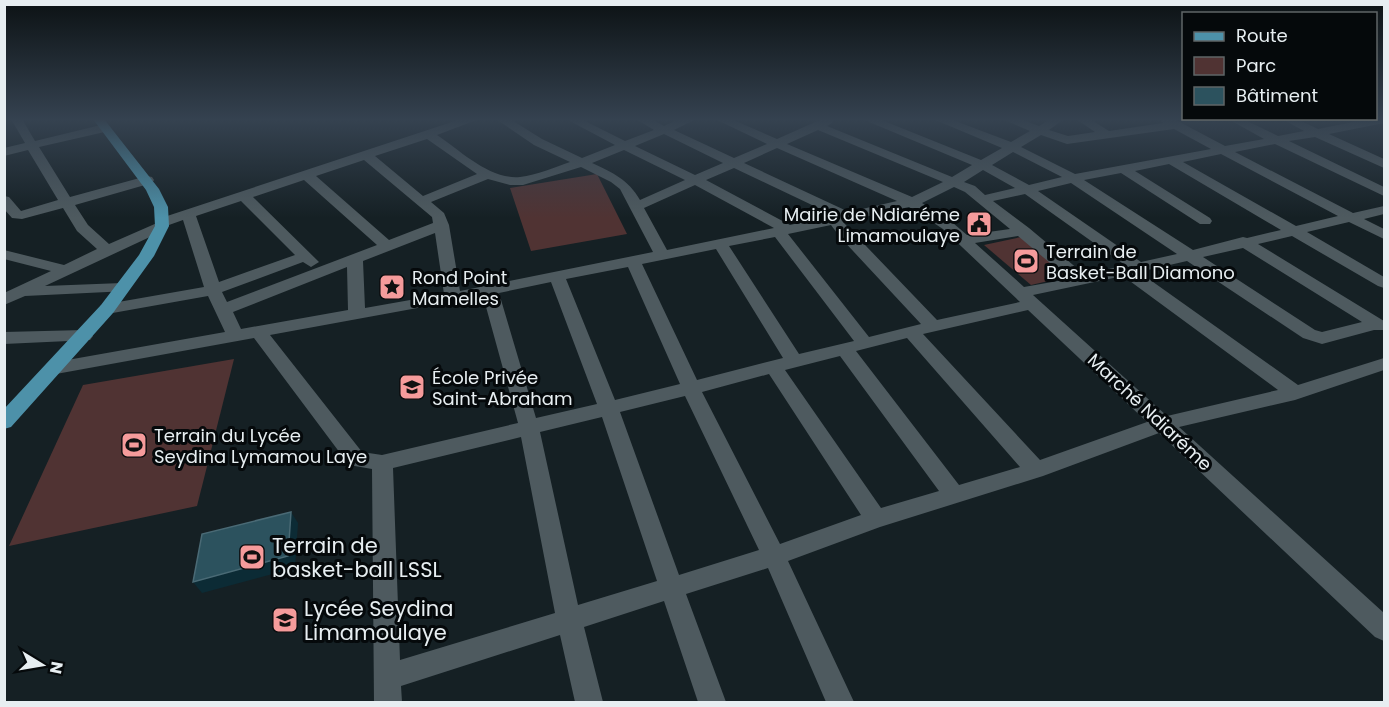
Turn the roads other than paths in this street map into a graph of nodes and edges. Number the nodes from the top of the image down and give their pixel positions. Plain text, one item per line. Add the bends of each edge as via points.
1 (36, 152) edge
2 (124, 152) edge
3 (375, 152) edge
4 (454, 152) edge
5 (558, 152) edge
6 (609, 152) edge
7 (636, 152) edge
8 (709, 152) edge
9 (760, 152) edge
10 (795, 152) edge
11 (891, 152) edge
12 (949, 152) edge
13 (1004, 152) edge
14 (1022, 152) edge
15 (1216, 152) edge
16 (1224, 152) edge
17 (1301, 152) edge
18 (1358, 152) edge
19 (366, 155) junction
20 (1171, 160) junction
21 (581, 163) junction
22 (734, 164) junction
23 (1384, 164) edge
24 (983, 165) junction
25 (1123, 169) junction
26 (307, 175) junction
27 (487, 175) junction
28 (1075, 178) junction
29 (147, 180) junction
30 (694, 180) junction
31 (955, 181) junction
32 (1027, 189) junction
33 (1384, 192) edge
34 (244, 196) junction
35 (985, 199) junction
36 (422, 201) junction
37 (911, 202) junction
38 (5, 203) edge
39 (67, 204) junction
40 (637, 206) junction
41 (1384, 210) edge
42 (189, 214) junction
43 (840, 217) junction
44 (1350, 217) junction
45 (1205, 221) dead end
46 (162, 224) junction
47 (442, 225) junction
48 (1291, 230) junction
49 (783, 231) junction
50 (1024, 231) junction
51 (1384, 235) edge
52 (963, 240) junction
53 (1243, 241) junction
54 (720, 244) junction
55 (387, 246) junction
56 (107, 250) junction
57 (4, 254) edge
58 (1189, 254) junction
59 (662, 255) junction
60 (306, 256) junction
61 (355, 259) junction
62 (633, 261) junction
63 (1131, 269) junction
64 (64, 270) junction
65 (321, 272) junction
66 (557, 276) junction
67 (1082, 281) junction
68 (1384, 283) edge
69 (123, 288) junction
70 (213, 290) junction
71 (490, 290) junction
72 (22, 292) junction
73 (453, 297) junction
74 (1026, 298) junction
75 (4, 300) edge
76 (107, 309) junction
77 (223, 310) junction
78 (357, 314) junction
79 (933, 326) junction
80 (1380, 326) edge
81 (258, 332) junction
82 (912, 333) junction
83 (84, 336) junction
84 (236, 336) junction
85 (4, 338) edge
86 (865, 343) junction
87 (844, 348) junction
88 (794, 361) junction
89 (1384, 364) edge
90 (773, 366) junction
91 (56, 368) junction
92 (691, 388) junction
93 (1295, 393) junction
94 (608, 407) junction
95 (4, 422) edge
96 (1163, 424) junction
97 (529, 427) junction
98 (382, 464) junction
99 (1036, 470) junction
100 (954, 494) junction
101 (876, 519) junction
102 (774, 556) junction
103 (671, 588) junction
104 (569, 620) junction
105 (1382, 622) edge
106 (387, 677) junction
107 (388, 702) edge
108 (589, 702) edge
109 (712, 702) edge
110 (840, 702) edge

1 - 39 street
2 - 29 main road
3 - 19 street
4 - 27 street
5 - 21 street
6 - 21 street
7 - 30 street
8 - 22 street
9 - 22 street
10 - 37 street, Marché Ndiaréme
11 - 31 street
12 - 24 street
13 - 24 street
14 - 28 street
15 - 20 street
16 - 44 street
17 - 33 street
18 - 23 street
19 - 26 street
19 - 36 street
20 - 25 street
20 - 48 street
21 - 27 street via 523,181
21 - 40 street via 622,183
22 - 30 street
22 - 43 street
24 - 31 street
24 - 32 street
25 - 28 street
25 - 45 street
26 - 34 street
26 - 55 street
27 - 36 street
28 - 32 street
28 - 58 street
29 - 39 street
29 - 46 main road via 161,207
30 - 40 street
30 - 49 street
31 - 35 street
31 - 37 street
32 - 35 street
32 - 63 street
34 - 42 street
34 - 60 street
35 - 50 street
36 - 47 street via 439,216
37 - 43 street
37 - 52 street, Marché Ndiaréme
38 - 39 street via 19,215
39 - 56 street via 82,228
40 - 59 street
41 - 44 street
42 - 46 street
42 - 70 street
43 - 49 street
43 - 79 street via 845,234
44 - 48 street
44 - 51 street
46 - 56 street
46 - 69 main road
47 - 55 street
47 - 73 street
48 - 53 street
48 - 68 street
49 - 54 street
49 - 86 street
50 - 52 street
50 - 67 street
52 - 74 street, Marché Ndiaréme
53 - 58 street
53 - 80 street
54 - 59 street
54 - 88 street
55 - 61 street
56 - 64 street
57 - 64 street
58 - 63 street
58 - 80 street via 1313,336 1322,338
59 - 62 street
60 - 65 street
60 - 70 street
61 - 65 street
61 - 78 street
62 - 66 street
62 - 92 street
63 - 67 street
63 - 93 street
64 - 72 street
65 - 77 street
66 - 71 street
66 - 94 street
67 - 74 street
69 - 72 street
69 - 76 main road
70 - 76 street
70 - 77 street
71 - 73 street
71 - 97 street
72 - 75 street
73 - 78 street
74 - 79 street
74 - 96 street, Marché Ndiaréme
76 - 83 main road
77 - 84 street
78 - 81 street
79 - 82 street
81 - 84 street
81 - 98 street via 356,459
82 - 86 street
82 - 99 street
83 - 85 street
83 - 91 main road
84 - 91 street
86 - 87 street
87 - 88 street
87 - 100 street
88 - 90 street
89 - 93 street
90 - 92 street
90 - 101 street
91 - 95 main road
92 - 94 street
92 - 102 street
93 - 96 street
94 - 97 street
94 - 103 street
96 - 99 street
96 - 105 street, Marché Ndiaréme
97 - 98 street
97 - 104 street
98 - 106 street
99 - 100 street
100 - 101 street
101 - 102 street
102 - 103 street
102 - 110 street
103 - 104 street
103 - 109 street
104 - 106 street
104 - 108 street
106 - 107 street

